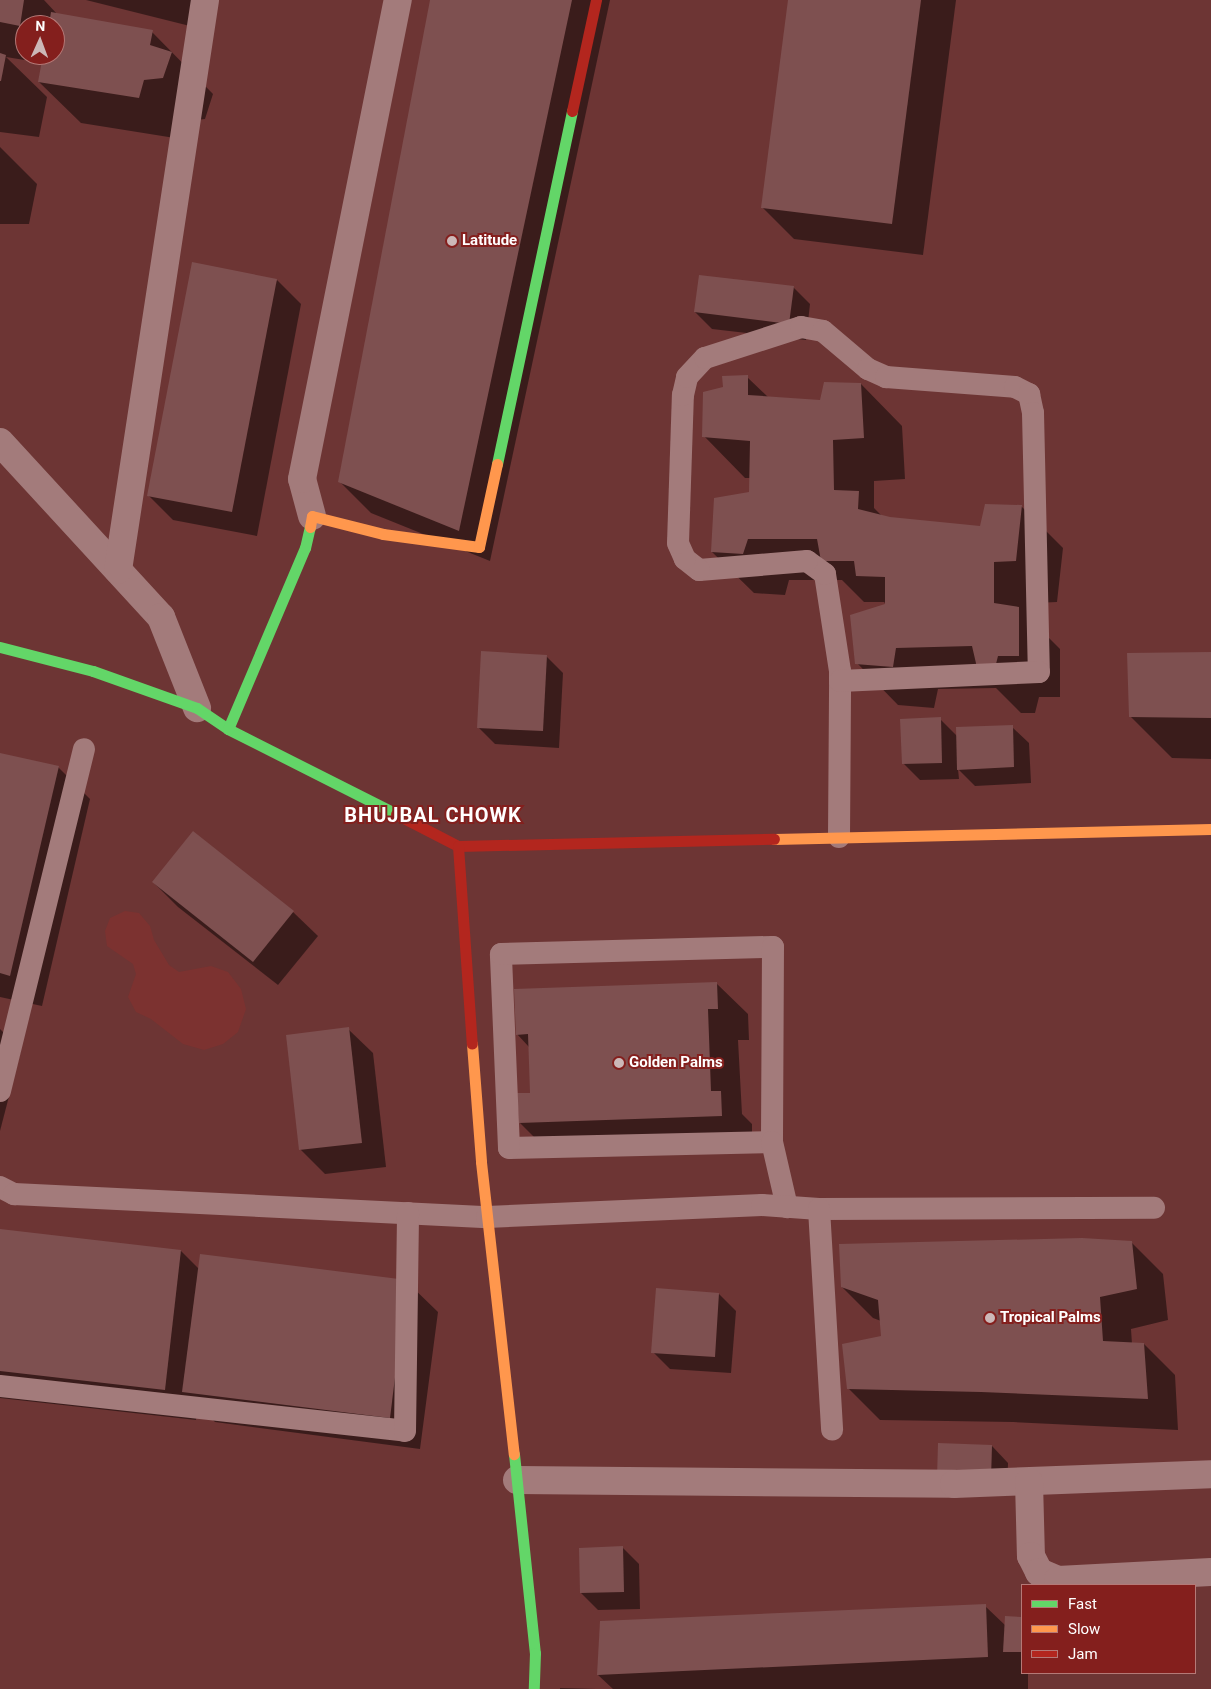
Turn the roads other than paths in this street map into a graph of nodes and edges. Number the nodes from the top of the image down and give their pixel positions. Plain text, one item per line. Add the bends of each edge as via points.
1 (205, 0) edge
2 (398, 0) edge
3 (596, 0) edge
4 (0, 442) edge
5 (312, 516) junction
6 (118, 570) junction
7 (0, 647) edge
8 (840, 681) junction
9 (197, 708) junction
10 (228, 729) junction
11 (84, 749) dead end
12 (1211, 829) edge
13 (839, 837) junction
14 (458, 846) junction
15 (0, 1091) edge
16 (772, 1142) junction
17 (0, 1187) edge
18 (787, 1207) junction
19 (1154, 1208) dead end
20 (818, 1209) junction
21 (408, 1213) junction
22 (487, 1217) junction
23 (0, 1386) edge
24 (832, 1430) dead end
25 (1211, 1474) edge
26 (517, 1480) junction
27 (1029, 1482) junction
28 (1211, 1572) edge
29 (534, 1689) edge

1 - 6 street
2 - 5 street via 302,479
3 - 5 street via 480,547 383,534
4 - 6 street
5 - 10 street via 305,548
6 - 9 street via 161,617
7 - 9 street via 93,670
8 - 8 lane via 825,574 807,561 699,570 685,559 678,543 683,395 687,376 704,358 801,327 823,331 868,369 886,377 1015,387 1029,394 1033,412 1039,672
8 - 13 lane
9 - 10 street
10 - 14 street
11 - 15 lane
12 - 13 street
13 - 14 street
14 - 22 street
16 - 16 lane via 773,947 501,954 509,1148
16 - 18 lane
17 - 21 lane via 14,1194
18 - 20 lane
18 - 22 lane via 762,1205
19 - 20 lane
20 - 24 lane
21 - 22 lane
21 - 23 lane via 405,1431
22 - 26 street
25 - 27 street
26 - 27 street
26 - 29 street via 535,1653
27 - 28 street via 1031,1556 1039,1572 1058,1580

